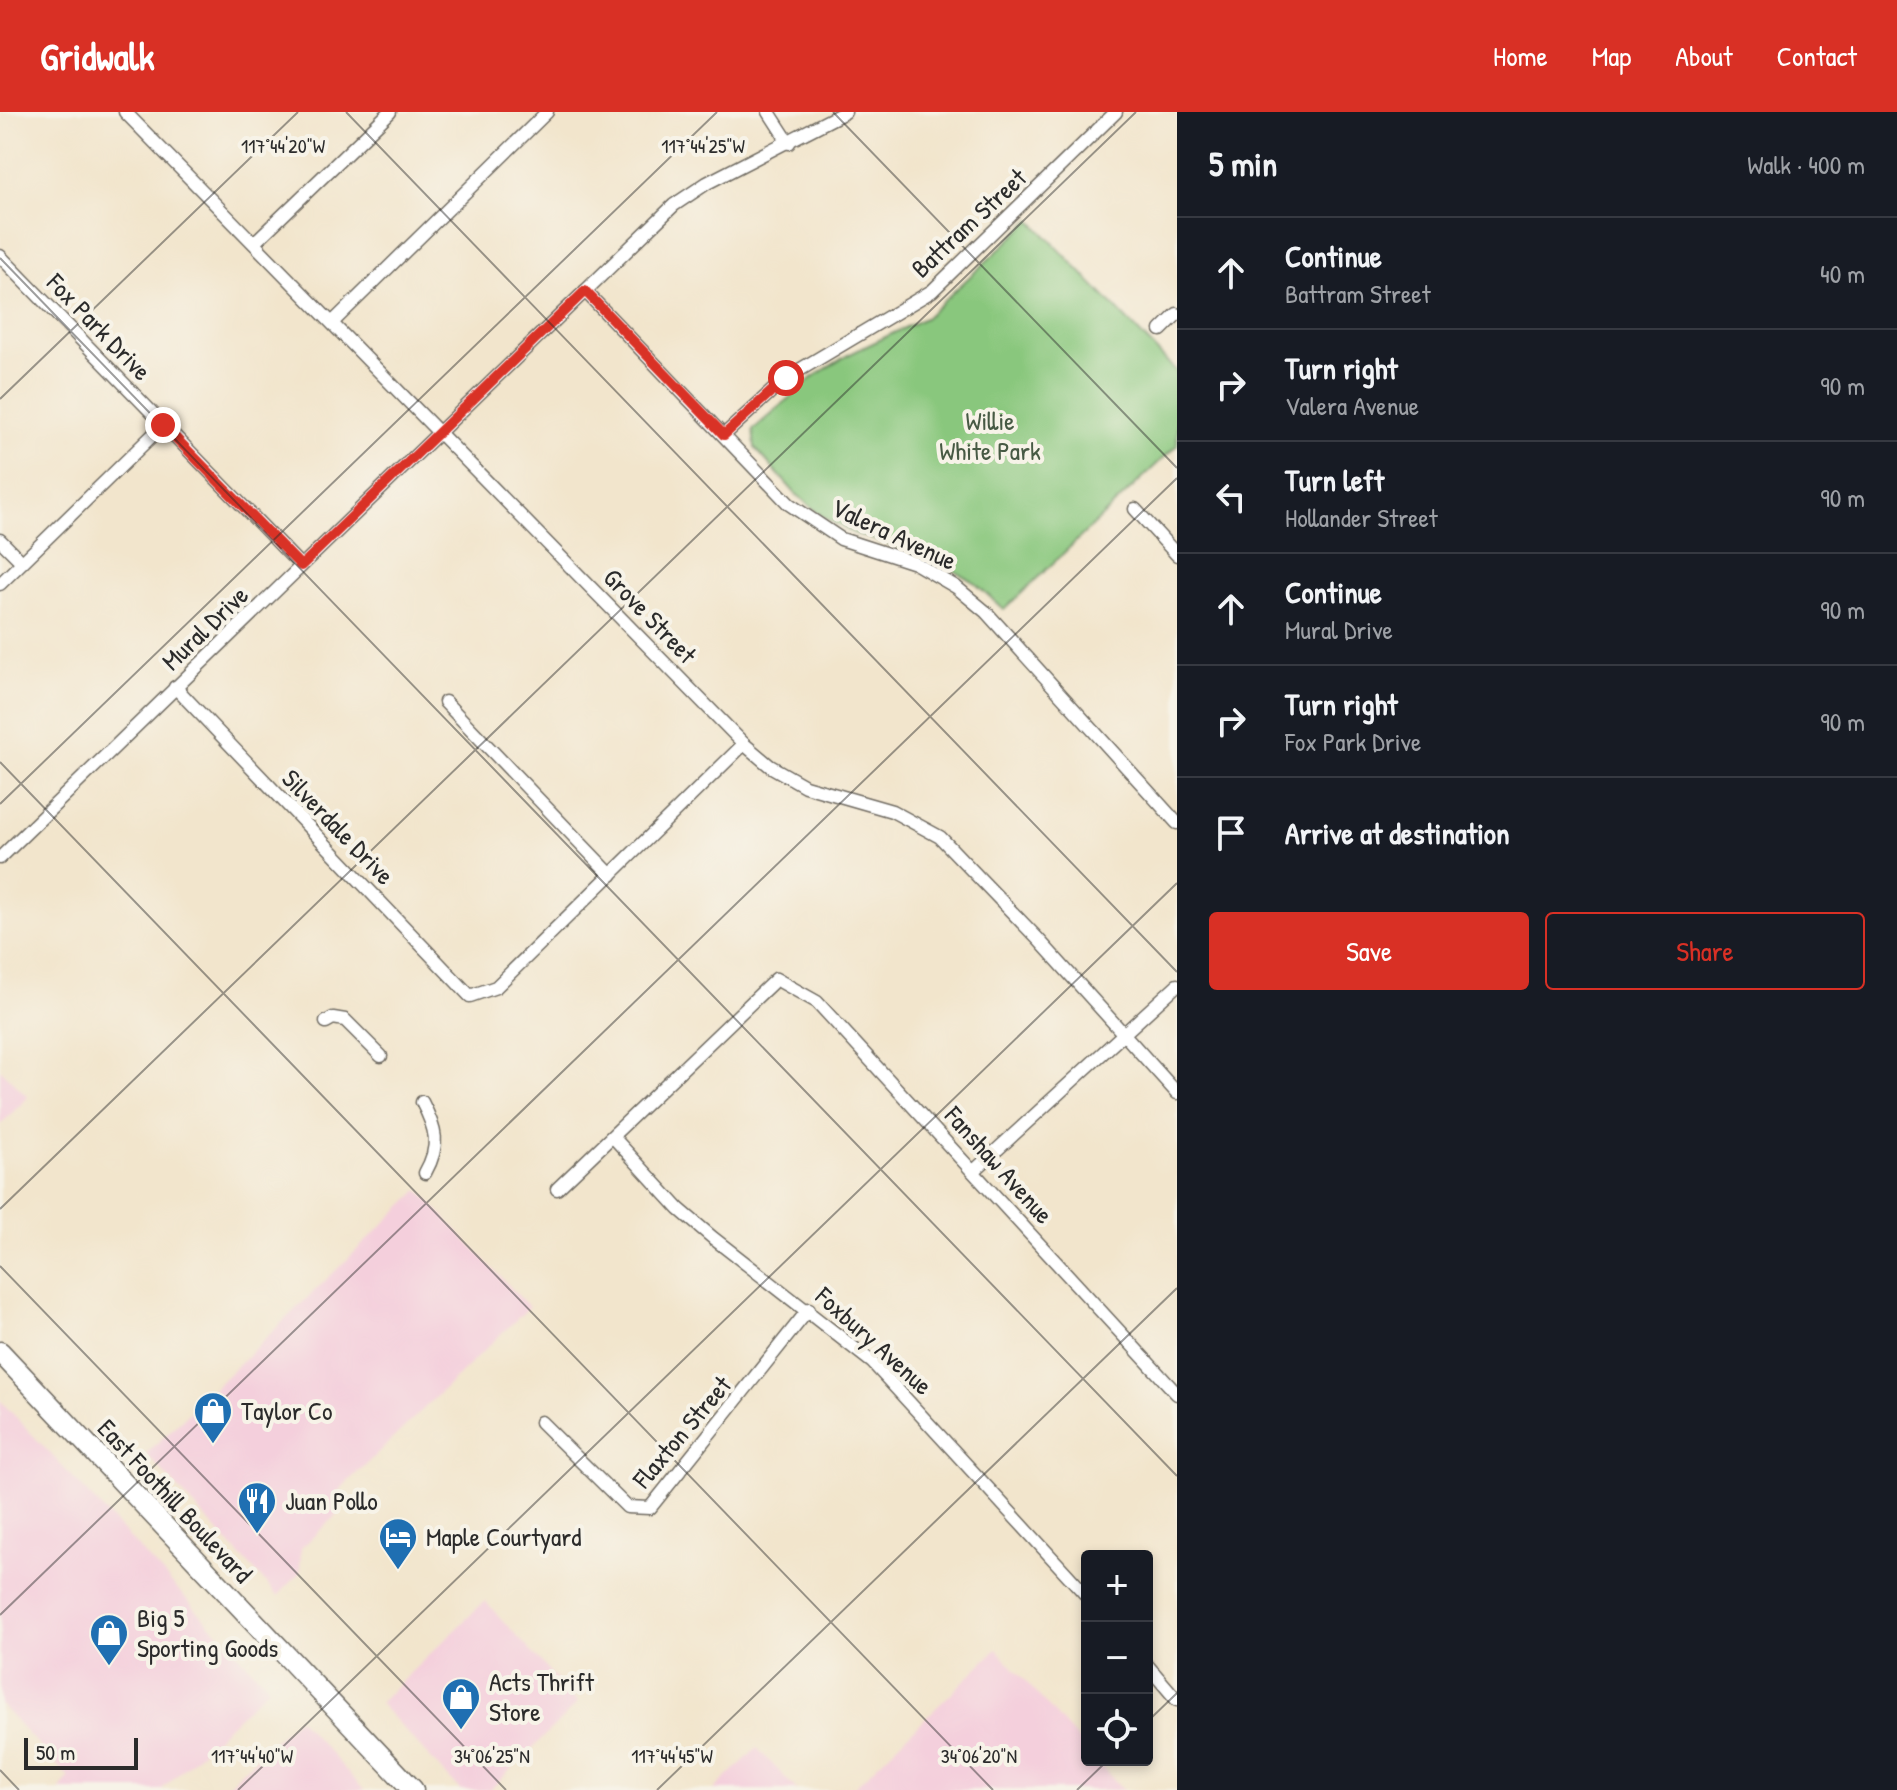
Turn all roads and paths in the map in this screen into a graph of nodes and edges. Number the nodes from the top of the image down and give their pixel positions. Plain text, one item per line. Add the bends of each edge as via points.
1 (125, 112) edge
2 (390, 112) edge
3 (547, 112) edge
4 (769, 112) edge
5 (845, 112) edge
6 (1116, 112) edge
7 (789, 143) junction
8 (254, 243) junction
9 (0, 256) edge
10 (585, 291) junction
11 (1177, 314) edge
12 (333, 322) junction
13 (1161, 330) dead end
14 (163, 425) junction
15 (440, 430) junction
16 (724, 435) junction
17 (1135, 509) dead end
18 (0, 540) edge
19 (1177, 555) edge
20 (22, 562) junction
21 (301, 566) junction
22 (0, 584) edge
23 (175, 687) junction
24 (445, 702) dead end
25 (744, 744) junction
26 (1177, 823) edge
27 (0, 858) edge
28 (611, 875) junction
29 (1177, 985) edge
30 (326, 1022) dead end
31 (1125, 1035) junction
32 (381, 1056) dead end
33 (1177, 1093) edge
34 (422, 1102) dead end
35 (614, 1138) junction
36 (975, 1170) junction
37 (425, 1173) dead end
38 (557, 1189) dead end
39 (809, 1309) junction
40 (0, 1352) edge
41 (1177, 1394) edge
42 (541, 1422) dead end
43 (1081, 1589) edge
44 (1153, 1672) edge
45 (1177, 1700) edge
46 (413, 1790) edge

1 - 8 street, Grove Street
2 - 8 street
3 - 12 street
4 - 7 street
5 - 7 street, Mural Drive
6 - 16 street, Battram Street via 932,291 786,378
7 - 10 street, Mural Drive via 674,205
8 - 12 street, Grove Street
9 - 14 street, Fox Park Drive
10 - 15 street, Mural Drive
10 - 16 street, Valera Avenue
11 - 13 street
12 - 15 street, Grove Street
14 - 20 street
14 - 21 street, Fox Park Drive
15 - 21 street, Mural Drive
15 - 25 street, Grove Street
16 - 26 street, Valera Avenue via 789,504 822,527 863,548 915,563 976,603
17 - 19 street
18 - 20 street
20 - 22 street
21 - 23 street, Mural Drive
23 - 27 street, Mural Drive
23 - 28 street, Silverdale Drive via 470,996 496,987
24 - 28 street
25 - 28 street
25 - 31 street, Grove Street via 805,786 892,811 940,837
29 - 31 street
30 - 32 street via 345,1020
31 - 33 street, Grove Street
31 - 36 street
34 - 37 street via 437,1140
35 - 36 street, Fanshaw Avenue via 776,979 817,1002
35 - 38 street
35 - 39 street, Foxbury Avenue via 679,1209
36 - 41 street, Fanshaw Avenue
39 - 42 street, Flaxton Street via 650,1508 627,1507
39 - 43 street, Foxbury Avenue via 907,1396
40 - 46 main road, East Foothill Boulevard
44 - 45 street

